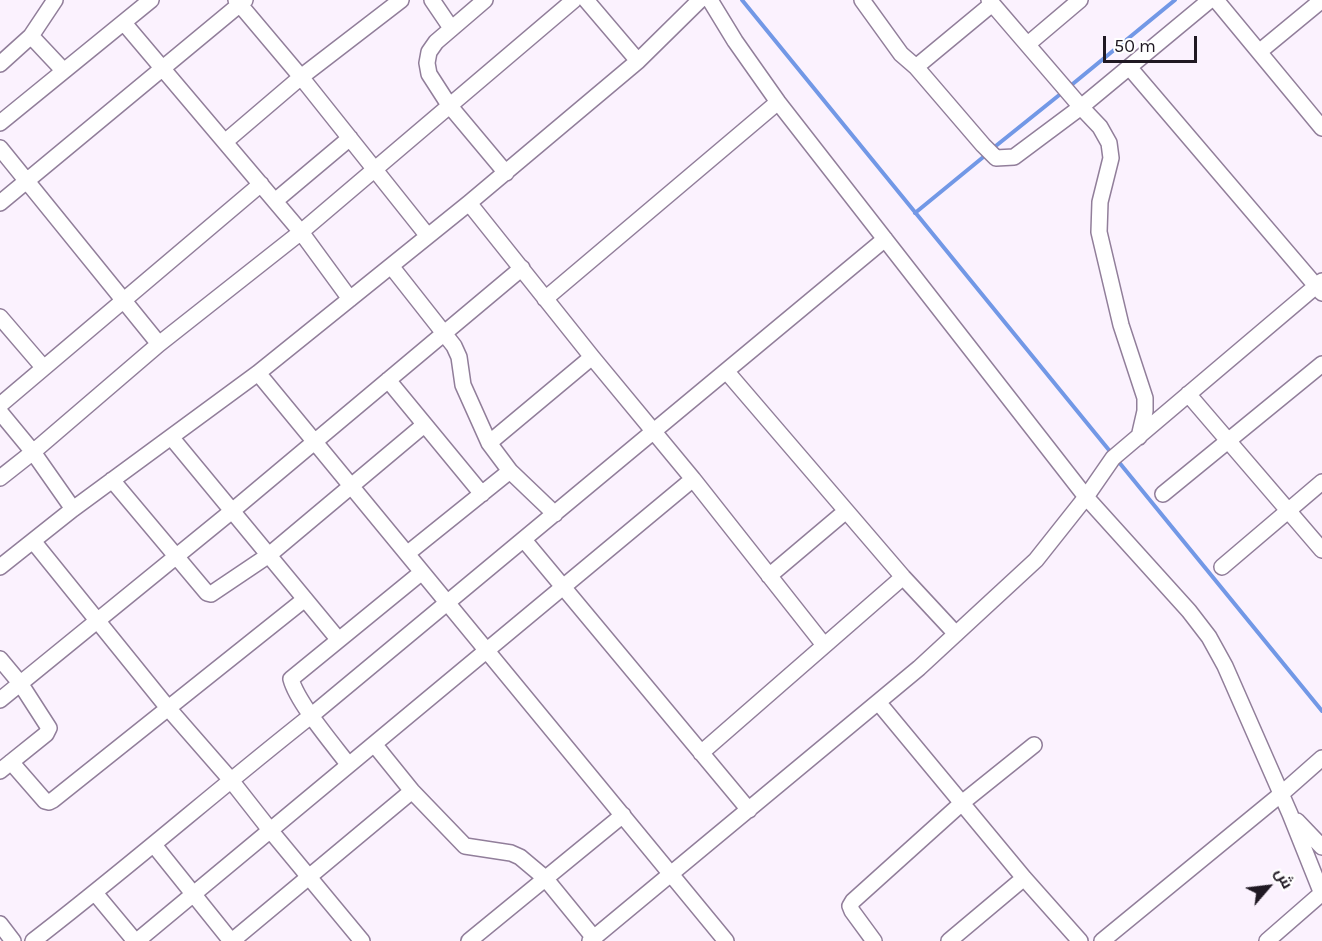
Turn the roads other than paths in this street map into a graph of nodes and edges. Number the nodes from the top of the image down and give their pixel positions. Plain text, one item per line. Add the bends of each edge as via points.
1 (55, 0) edge
2 (151, 0) edge
3 (401, 0) edge
4 (432, 0) edge
5 (485, 0) edge
6 (573, 0) edge
7 (586, 0) edge
8 (700, 0) edge
9 (710, 0) edge
10 (862, 0) edge
11 (1210, 0) edge
12 (1216, 0) edge
13 (1322, 0) edge
14 (1076, 1) edge
15 (240, 2) edge
16 (990, 2) edge
17 (124, 23) junction
18 (451, 28) junction
19 (31, 36) junction
20 (1028, 44) junction
21 (1259, 52) junction
22 (638, 61) junction
23 (0, 64) edge
24 (916, 67) junction
25 (1129, 67) junction
26 (164, 69) junction
27 (63, 70) junction
28 (301, 77) junction
29 (778, 102) junction
30 (449, 105) junction
31 (1081, 107) junction
32 (0, 123) edge
33 (1322, 127) edge
34 (350, 138) junction
35 (226, 141) junction
36 (0, 148) edge
37 (375, 169) junction
38 (506, 173) junction
39 (28, 181) junction
40 (261, 184) junction
41 (275, 201) junction
42 (0, 203) edge
43 (469, 203) junction
44 (301, 232) junction
45 (427, 235) junction
46 (885, 239) junction
47 (391, 266) junction
48 (522, 268) junction
49 (1320, 287) edge
50 (350, 298) junction
51 (545, 299) junction
52 (123, 301) junction
53 (1, 320) edge
54 (444, 333) junction
55 (159, 344) junction
56 (592, 357) junction
57 (1322, 364) edge
58 (43, 367) junction
59 (727, 372) junction
60 (258, 373) junction
61 (388, 380) junction
62 (1188, 394) junction
63 (0, 405) edge
64 (0, 412) edge
65 (424, 424) junction
66 (654, 433) junction
67 (1139, 436) junction
68 (171, 437) junction
69 (314, 441) junction
70 (1229, 441) junction
71 (489, 443) junction
72 (33, 452) junction
73 (510, 471) junction
74 (0, 478) edge
75 (693, 479) junction
76 (112, 480) junction
77 (1322, 482) edge
78 (350, 485) junction
79 (482, 494) junction
80 (1163, 495) dead end
81 (1086, 497) junction
82 (73, 509) junction
83 (232, 511) junction
84 (846, 511) junction
85 (1288, 511) junction
86 (555, 514) junction
87 (524, 540) junction
88 (33, 541) junction
89 (1322, 550) edge
90 (408, 554) junction
91 (269, 555) junction
92 (175, 556) junction
93 (0, 567) edge
94 (1222, 567) dead end
95 (422, 572) junction
96 (769, 576) junction
97 (903, 577) junction
98 (563, 587) junction
99 (305, 599) junction
100 (448, 603) junction
101 (96, 620) junction
102 (956, 634) junction
103 (338, 639) junction
104 (824, 645) junction
105 (487, 650) junction
106 (0, 659) edge
107 (20, 683) junction
108 (0, 700) edge
109 (878, 702) junction
110 (168, 708) junction
111 (312, 715) junction
112 (374, 744) junction
113 (1034, 745) dead end
114 (701, 753) junction
115 (1322, 758) edge
116 (348, 765) junction
117 (5, 767) edge
118 (230, 779) junction
119 (412, 791) junction
120 (1280, 795) junction
121 (963, 802) junction
122 (749, 810) junction
123 (1290, 814) junction
124 (623, 815) junction
125 (270, 830) junction
126 (154, 845) junction
127 (1322, 847) edge
128 (672, 874) junction
129 (308, 876) junction
130 (545, 878) junction
131 (1024, 878) junction
132 (95, 893) junction
133 (193, 893) junction
134 (1322, 894) edge
135 (0, 924) edge
136 (592, 939) edge
137 (952, 940) edge
138 (13, 941) edge
139 (33, 941) edge
140 (136, 941) edge
141 (232, 941) edge
142 (362, 941) edge
143 (469, 941) edge
144 (726, 941) edge
145 (874, 941) edge
146 (1080, 941) edge
147 (1102, 941) edge
148 (1267, 941) edge

1 - 19 street
2 - 17 street
3 - 28 street
4 - 18 street
5 - 18 street
6 - 30 street
7 - 22 street
8 - 22 street
9 - 29 street
10 - 24 street via 901,54
11 - 25 street
12 - 21 street
13 - 21 street
14 - 20 street
15 - 26 street
15 - 28 street
16 - 20 street
16 - 24 street
17 - 26 street
17 - 27 street
18 - 30 street via 429,52 427,63 429,74
19 - 23 street
19 - 27 street
20 - 31 street
21 - 33 street
22 - 38 street
24 - 31 street via 996,158 1014,157
25 - 31 street
25 - 49 street
26 - 35 street
26 - 39 street
27 - 32 street
28 - 34 street
28 - 35 street
29 - 46 street
29 - 51 street
30 - 37 street
30 - 38 street
31 - 67 street via 1109,143 1111,158 1100,202 1099,232 1121,325 1145,398
34 - 37 street
34 - 41 street
35 - 40 street
36 - 39 street
37 - 44 street
37 - 45 street
38 - 43 street
39 - 42 street
39 - 52 street
40 - 41 street
40 - 52 street
41 - 44 street
43 - 45 street
43 - 48 street
44 - 50 street
44 - 55 street
45 - 47 street
46 - 59 street
46 - 81 street
47 - 50 street
47 - 54 street
48 - 51 street
48 - 54 street
49 - 62 street
50 - 60 street
51 - 56 street
52 - 55 street
52 - 58 street
53 - 58 street
54 - 61 street
54 - 71 street via 459,357 463,385
55 - 72 street
56 - 66 street
56 - 71 street
57 - 70 street
58 - 63 street
59 - 66 street
59 - 84 street
60 - 68 street
60 - 69 street
61 - 65 street
61 - 69 street
62 - 67 street
62 - 70 street
64 - 72 street
65 - 78 street
65 - 79 street
66 - 75 street
66 - 86 street
67 - 81 street via 1117,455
68 - 76 street
68 - 83 street
69 - 78 street
69 - 83 street
70 - 80 street
70 - 85 street
71 - 73 street
72 - 74 street
72 - 82 street
73 - 79 street
73 - 86 street
75 - 96 street
75 - 98 street
76 - 82 street
76 - 92 street
77 - 85 street
78 - 90 street
78 - 91 street
79 - 90 street
81 - 102 street via 1036,560
81 - 120 street via 1209,637
82 - 88 street
83 - 91 street
83 - 92 street
84 - 96 street
84 - 97 street
85 - 89 street
85 - 94 street
86 - 87 street
87 - 98 street
87 - 100 street
88 - 93 street
88 - 101 street
90 - 95 street
91 - 92 street via 211,594
91 - 99 street
92 - 101 street
95 - 100 street
95 - 103 street
96 - 104 street
97 - 102 street
97 - 104 street
98 - 105 street
98 - 114 street
99 - 103 street
99 - 110 street
100 - 105 street
100 - 111 street
101 - 107 street
101 - 110 street
102 - 109 street
103 - 111 street via 291,679
104 - 114 street
105 - 112 street
105 - 124 street
106 - 107 street
107 - 108 street
107 - 117 street via 49,728
109 - 121 street
109 - 122 street
110 - 117 street via 49,802
110 - 118 street
111 - 116 street
111 - 118 street
112 - 116 street
112 - 119 street
113 - 121 street
114 - 122 street
115 - 120 street
116 - 125 street
118 - 125 street
118 - 126 street
119 - 129 street
119 - 130 street via 465,846 512,853
120 - 123 street
120 - 147 street
121 - 131 street
121 - 145 street via 853,901 852,911
122 - 128 street
123 - 127 street
123 - 134 street
124 - 128 street
124 - 130 street
125 - 129 street
125 - 133 street
126 - 132 street
126 - 133 street
128 - 136 street
128 - 144 street
129 - 141 street
129 - 142 street
130 - 136 street
130 - 143 street
131 - 137 street
131 - 146 street
132 - 139 street
132 - 140 street
133 - 140 street
133 - 141 street
134 - 148 street
135 - 138 street

